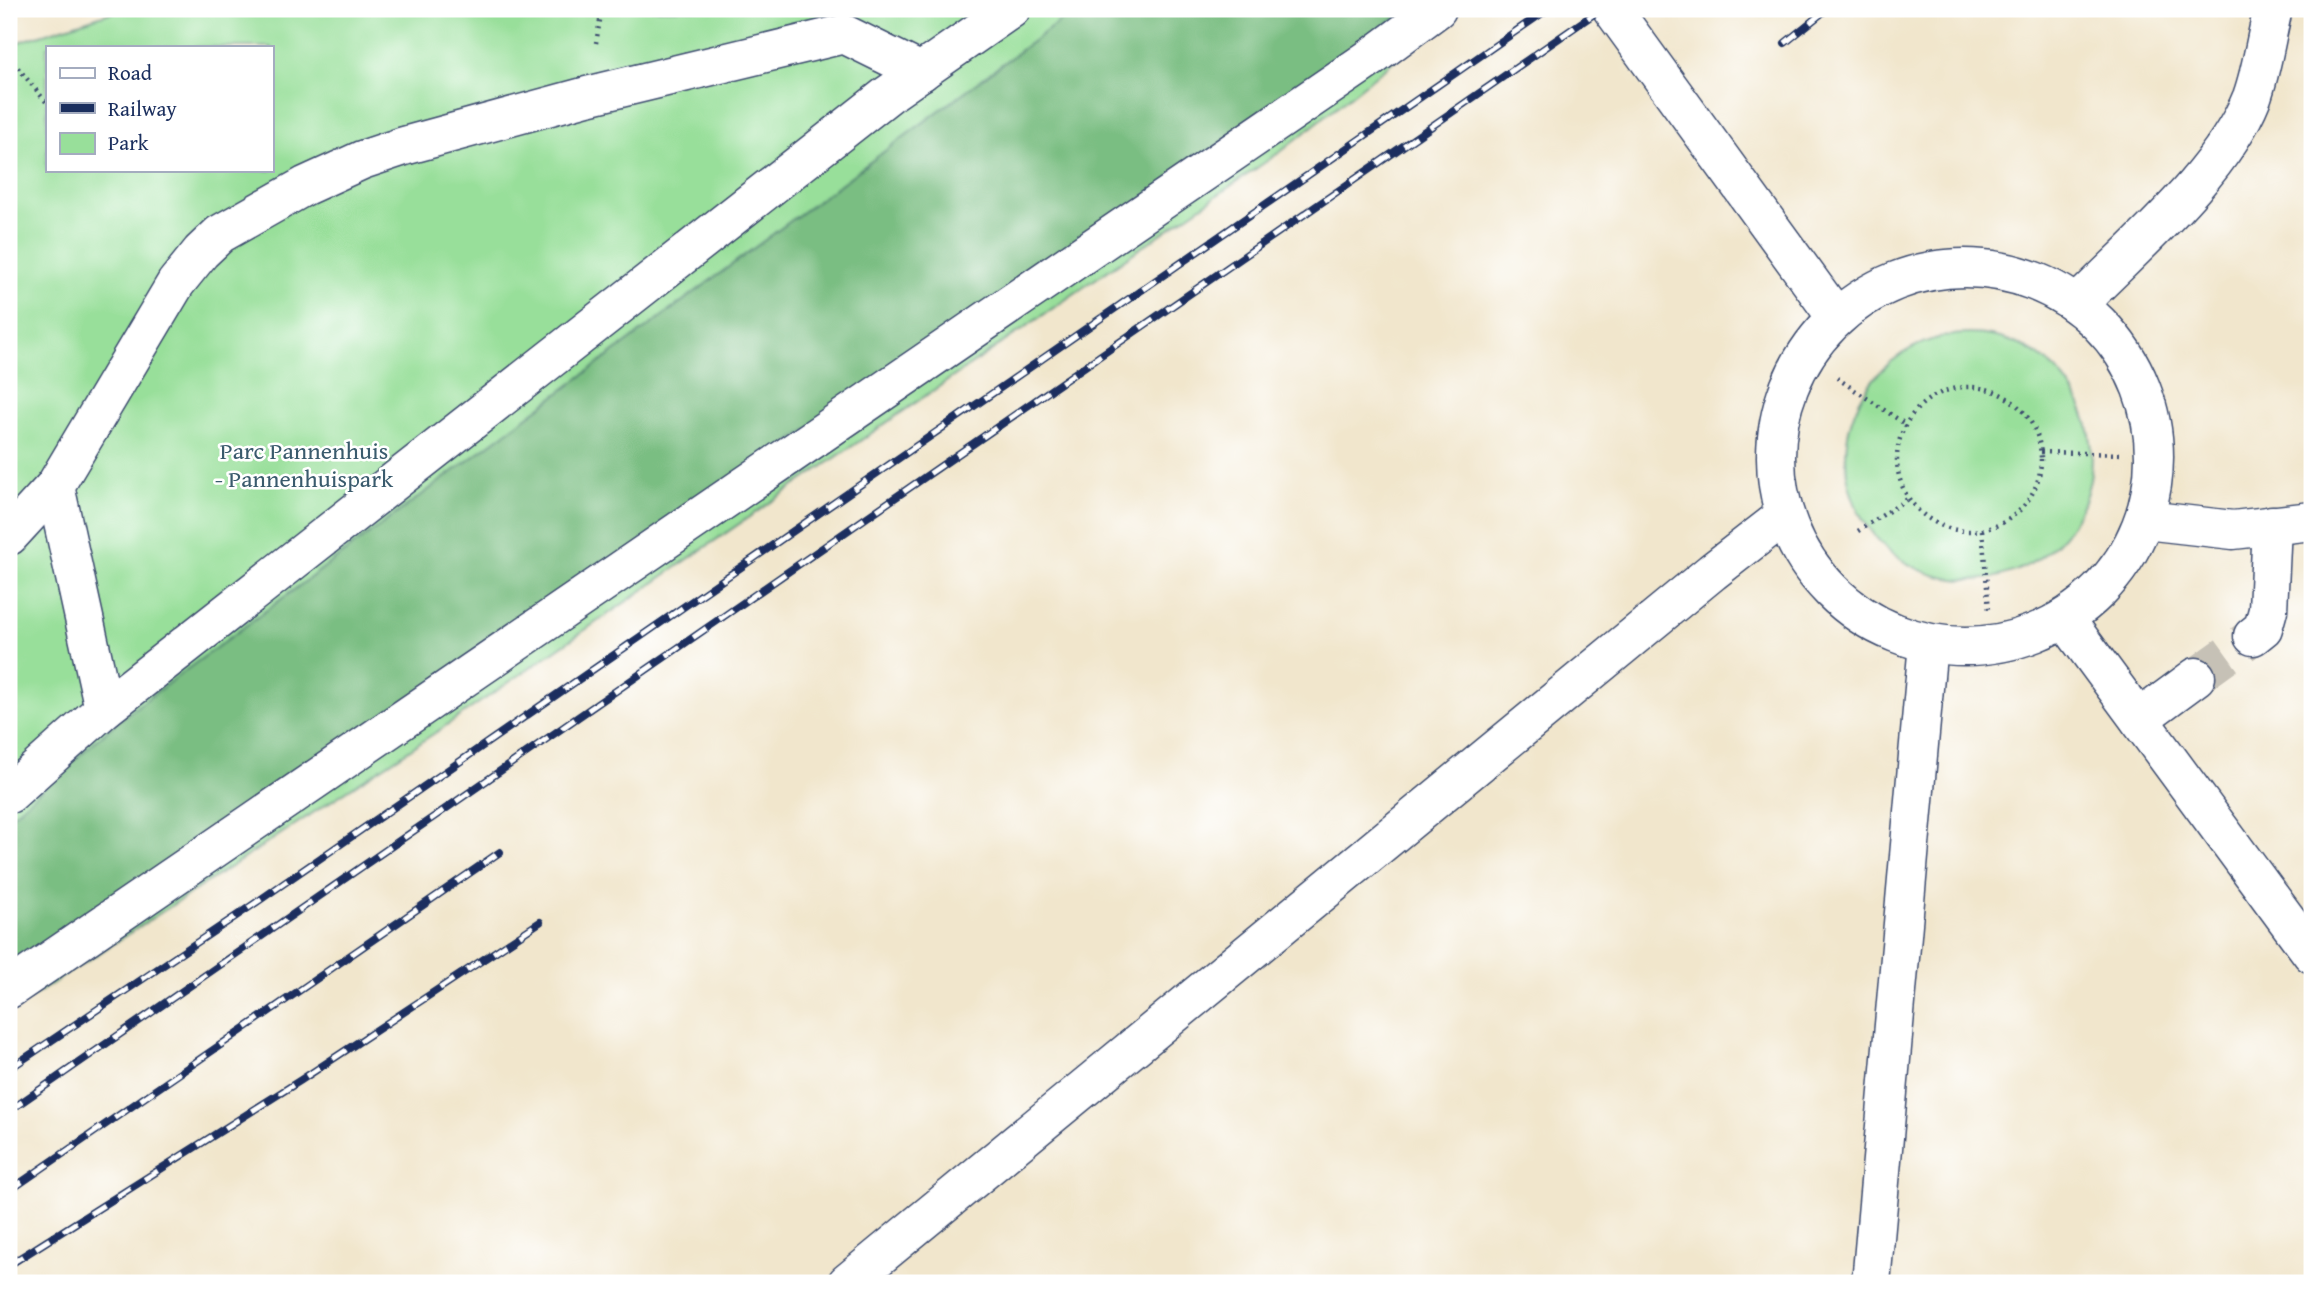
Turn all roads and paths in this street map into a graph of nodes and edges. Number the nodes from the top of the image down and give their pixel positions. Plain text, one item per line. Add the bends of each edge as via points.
1 (1011, 9) edge
2 (1437, 9) edge
3 (1612, 9) edge
4 (2273, 9) edge
5 (9, 57) edge
6 (921, 72) junction
7 (46, 102) edge
8 (2078, 304) junction
9 (1836, 317) junction
10 (1837, 378) dead end
11 (1905, 424) junction
12 (2041, 452) junction
13 (2124, 454) dead end
14 (55, 486) junction
15 (1909, 498) junction
16 (1784, 516) junction
17 (2145, 520) junction
18 (2312, 521) edge
19 (2272, 525) junction
20 (1982, 530) junction
21 (1858, 531) dead end
22 (9, 536) edge
23 (1989, 610) dead end
24 (2065, 619) junction
25 (2246, 627) tunnel mouth
26 (1928, 643) junction
27 (2185, 675) tunnel mouth
28 (104, 709) junction
29 (2139, 719) junction
30 (9, 794) edge
31 (2312, 954) edge
32 (9, 989) edge
33 (847, 1283) edge
34 (1871, 1283) edge

1 - 6 street
2 - 32 street
3 - 9 street
4 - 8 street via 2253,95 2220,153 2194,187
5 - 7 path
6 - 14 street via 844,34 417,142 305,186 220,234 201,252 176,283
6 - 28 street
8 - 9 street via 2032,279 1980,268 1928,270 1879,287
8 - 17 street via 2117,344 2149,406 2155,448
9 - 16 street via 1805,354 1786,391 1776,433 1775,475
10 - 11 path
11 - 12 path via 1919,406 1939,392 1984,388 2005,396 2023,411
11 - 15 path via 1896,462
12 - 13 path
12 - 20 path via 2040,474 2032,494 2019,511
14 - 22 street
14 - 28 street
15 - 20 path via 1922,515 1940,526
15 - 21 path
16 - 26 street via 1800,552 1824,585 1889,632
16 - 33 street
17 - 19 street via 2233,530
17 - 24 street via 2126,559 2099,592
18 - 19 street
19 - 25 street via 2270,596 2263,628
20 - 23 path
24 - 26 street via 2031,635 1992,645
24 - 29 street
26 - 34 street
27 - 29 street
28 - 30 street
29 - 31 street

